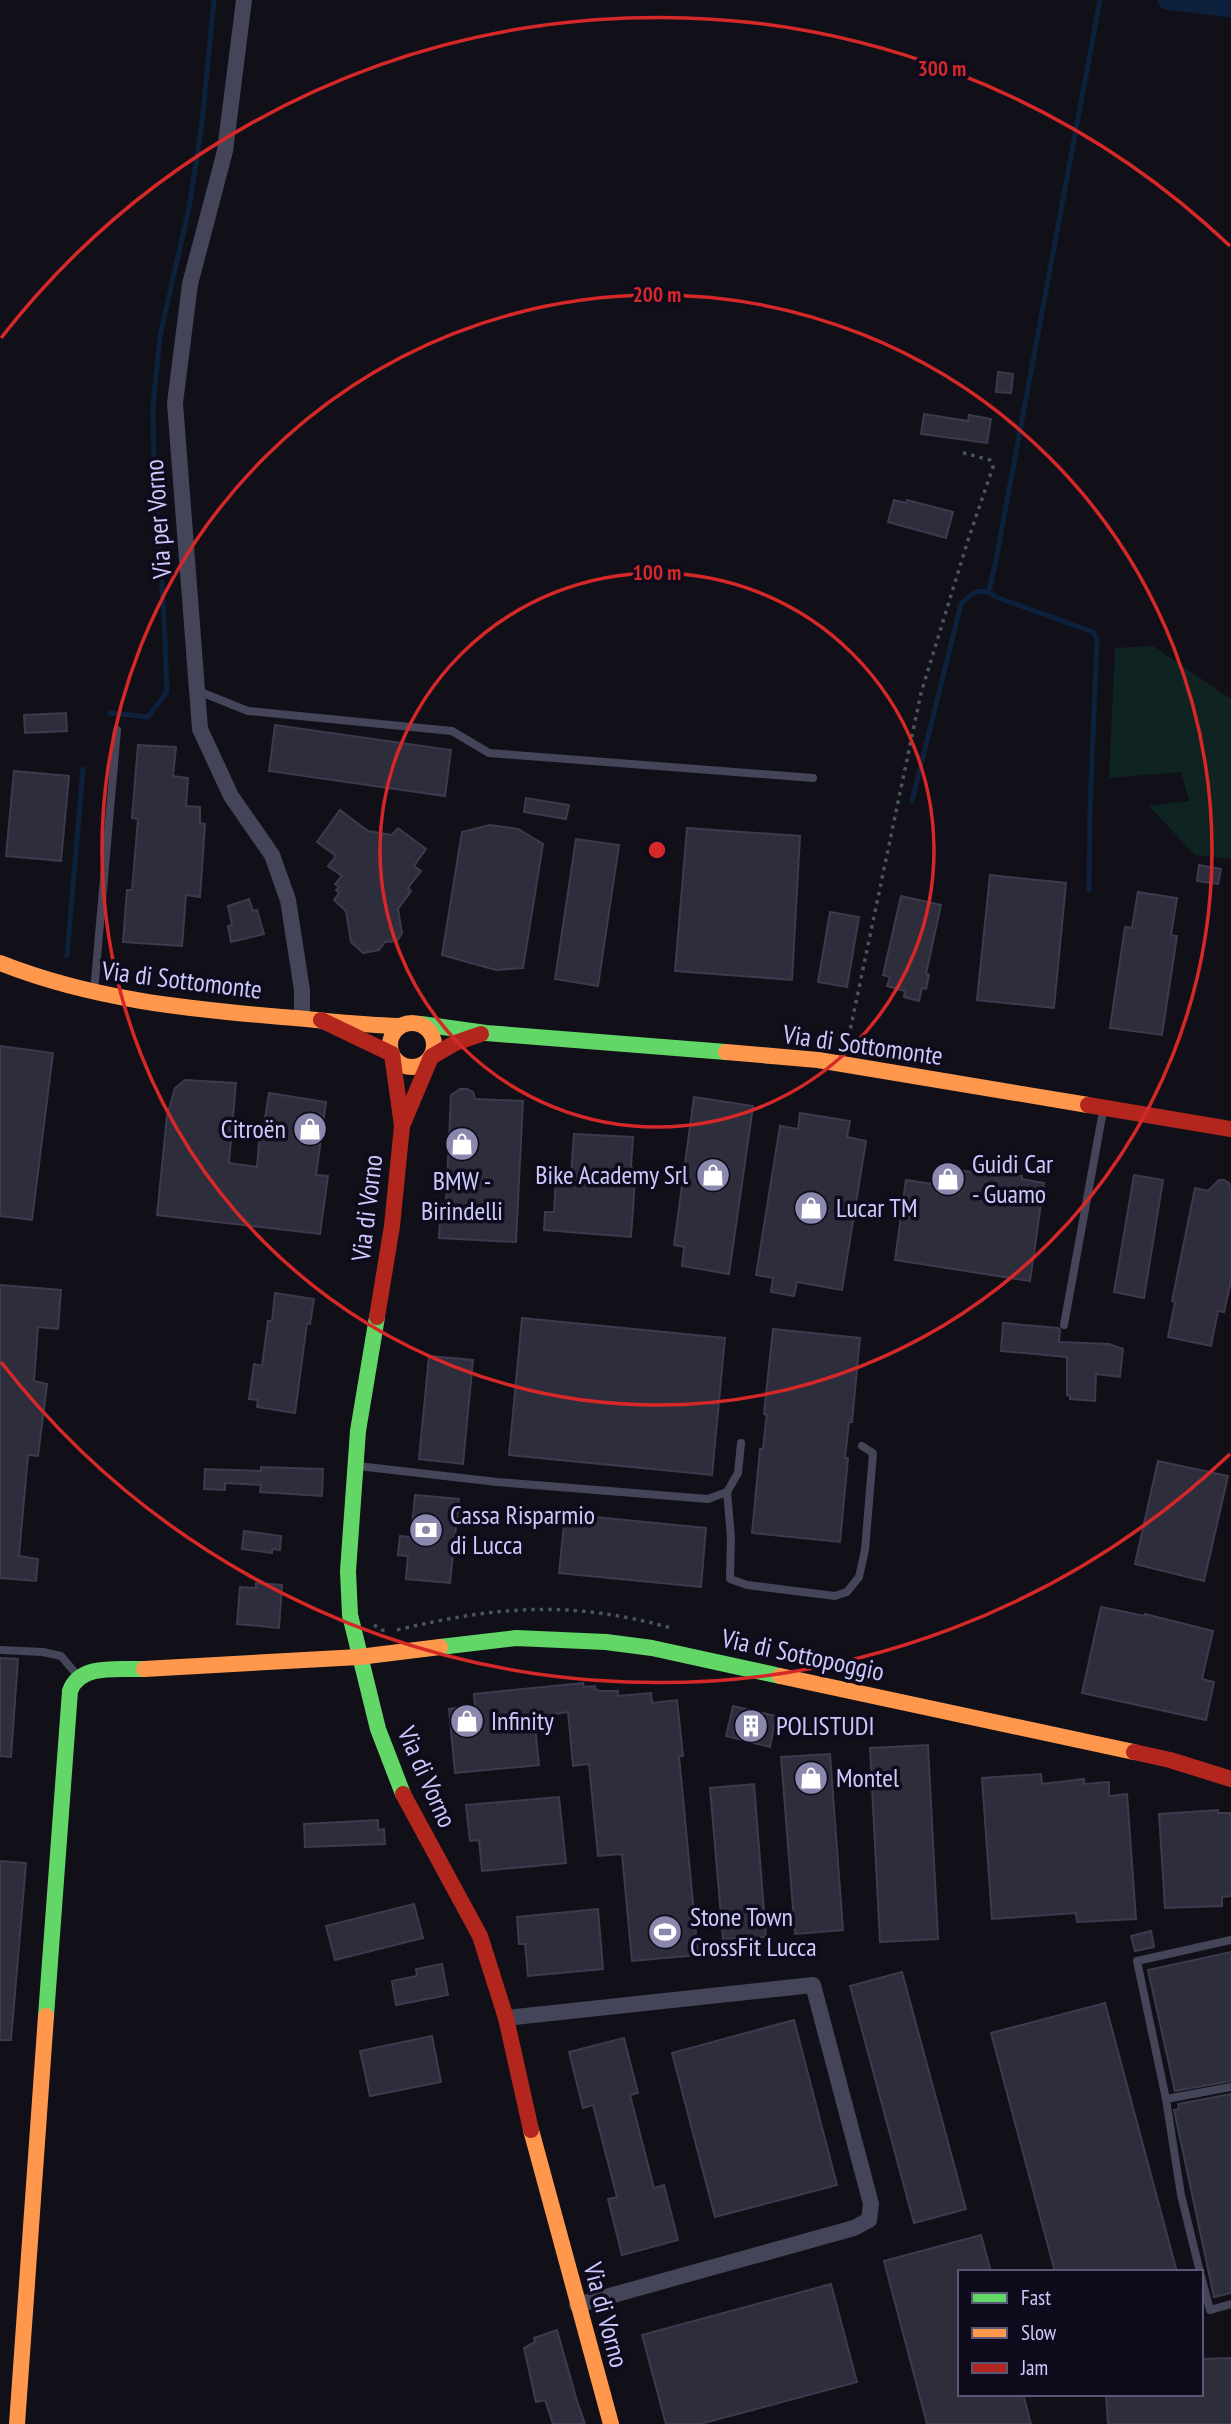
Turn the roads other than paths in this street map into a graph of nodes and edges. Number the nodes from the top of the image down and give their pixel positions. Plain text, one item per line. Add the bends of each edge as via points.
1 (244, 0) edge
2 (197, 690) junction
3 (117, 730) dead end
4 (813, 778) dead end
5 (0, 963) edge
6 (94, 995) junction
7 (302, 1018) junction
8 (321, 1020) junction
9 (421, 1024) junction
10 (399, 1026) junction
11 (486, 1033) junction
12 (392, 1054) junction
13 (431, 1057) junction
14 (1104, 1108) junction
15 (402, 1126) junction
16 (1231, 1129) edge
17 (1064, 1325) dead end
18 (741, 1443) dead end
19 (862, 1446) dead end
20 (355, 1465) junction
21 (727, 1492) junction
22 (0, 1650) edge
23 (359, 1657) junction
24 (78, 1676) junction
25 (1231, 1779) edge
26 (1231, 1940) edge
27 (506, 2018) junction
28 (1231, 2087) edge
29 (1166, 2099) junction
30 (1200, 2270) edge
31 (1203, 2282) edge
32 (1231, 2304) edge
33 (577, 2305) junction
34 (18, 2424) edge
35 (611, 2424) edge

1 - 2 street, Via per Vorno via 225,151 190,284 175,403
2 - 4 lane via 248,711 452,731 489,753
2 - 7 street, Via per Vorno via 200,729 231,796 272,855 288,900
3 - 6 lane
5 - 6 street, Via di Sottomonte
6 - 7 street, Via di Sottomonte via 168,1008
7 - 8 street, Via di Sottomonte
8 - 10 street, Via di Sottomonte
8 - 12 street, Via di Sottomonte
9 - 10 street, Via di Sottomonte
9 - 11 street, Via di Sottomonte
9 - 13 street via 433,1035
10 - 12 street via 390,1039
11 - 13 street, Via di Sottomonte
11 - 14 street, Via di Sottomonte via 818,1060
12 - 13 street, Via di Sottomonte via 411,1067
12 - 15 street, Via di Vorno
13 - 15 street, Via di Vorno
14 - 16 street, Via di Sottomonte
14 - 17 lane
15 - 20 street, Via di Vorno via 392,1226
18 - 21 lane via 738,1473
19 - 21 lane via 873,1453 865,1550 859,1577 847,1592 835,1596 730,1579
20 - 21 lane via 708,1499
20 - 23 street, Via di Vorno via 348,1571
22 - 24 lane via 61,1656
23 - 24 street, Via di Sottopoggio via 94,1670
23 - 25 street, Via di Sottopoggio via 516,1638 618,1643 1170,1760
23 - 27 street, Via di Vorno via 398,1783 480,1936
24 - 34 street via 70,1691
26 - 29 lane via 1137,1961
27 - 33 street, Via di Vorno
27 - 33 street via 813,1985 871,2204 869,2220 854,2228
28 - 29 lane
29 - 30 lane via 1181,2194
31 - 32 lane via 1210,2310
33 - 35 street, Via di Vorno

